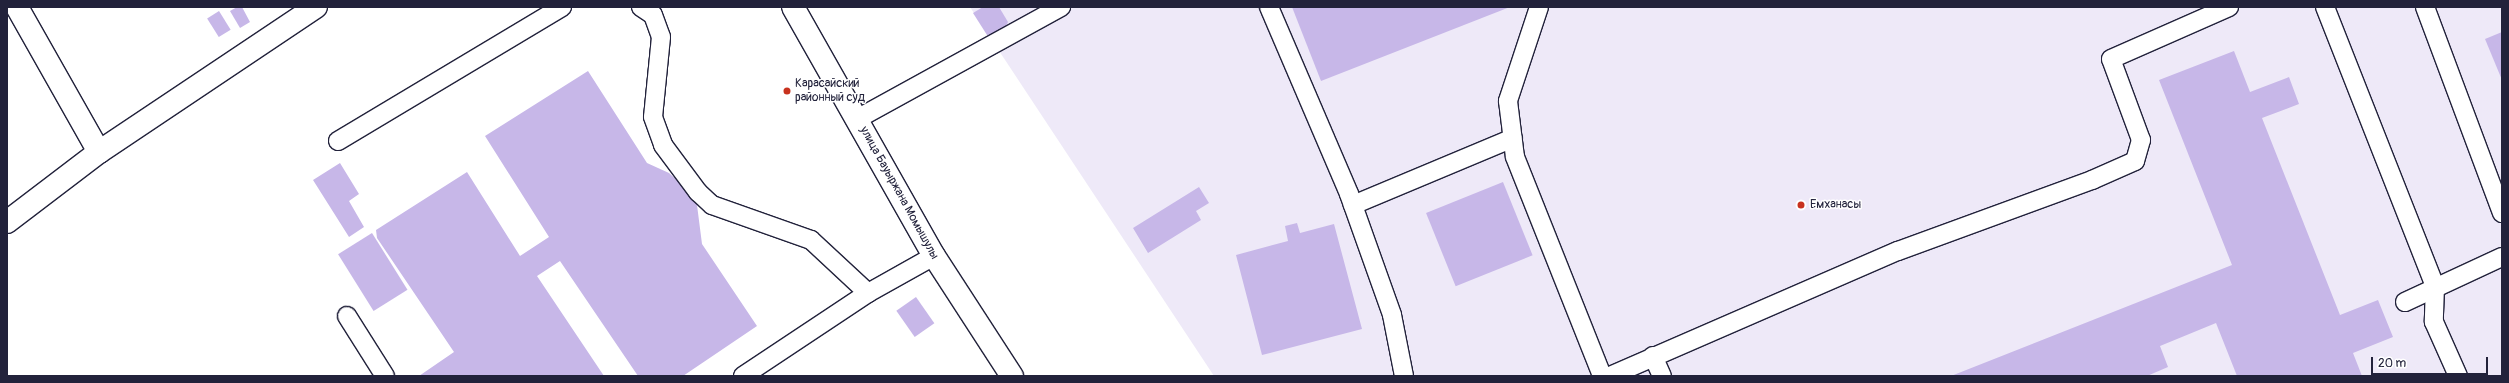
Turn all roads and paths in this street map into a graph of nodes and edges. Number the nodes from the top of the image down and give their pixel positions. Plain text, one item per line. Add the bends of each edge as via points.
1 (17, 7) edge
2 (316, 7) edge
3 (562, 7) edge
4 (641, 7) edge
5 (792, 7) edge
6 (1061, 7) edge
7 (1269, 7) edge
8 (1539, 7) edge
9 (2228, 7) edge
10 (2325, 7) edge
11 (2429, 8) edge
12 (857, 119) junction
13 (1513, 138) junction
14 (338, 141) dead end
15 (99, 152) junction
16 (1353, 205) junction
17 (2502, 213) edge
18 (7, 222) edge
19 (934, 256) junction
20 (2502, 257) edge
21 (2435, 286) junction
22 (868, 293) junction
23 (2405, 302) dead end
24 (346, 316) dead end
25 (1653, 356) junction
26 (385, 376) edge
27 (744, 376) edge
28 (1012, 376) edge
29 (1404, 376) edge
30 (1602, 376) edge
31 (1610, 376) edge
32 (1662, 376) edge
33 (2458, 376) edge

1 - 15 street
2 - 15 street
3 - 14 lane
4 - 22 lane via 653,15 661,37 653,117 663,145 698,192 712,205 811,240
5 - 12 street, улица Бауыржана Момышулы
6 - 12 lane
7 - 16 lane
8 - 13 lane via 1508,101
9 - 25 lane via 2111,59 2141,140 2135,161 2092,180 1898,251
10 - 21 lane
11 - 17 lane
12 - 19 street, улица Бауыржана Момышулы
13 - 16 lane
13 - 30 lane via 1515,157
15 - 18 street
16 - 29 lane via 1392,315
19 - 22 lane
19 - 28 street, улица Бауыржана Момышулы
20 - 21 lane
21 - 23 lane
21 - 33 lane via 2434,322
22 - 27 lane
24 - 26 lane
25 - 31 lane
25 - 32 lane

